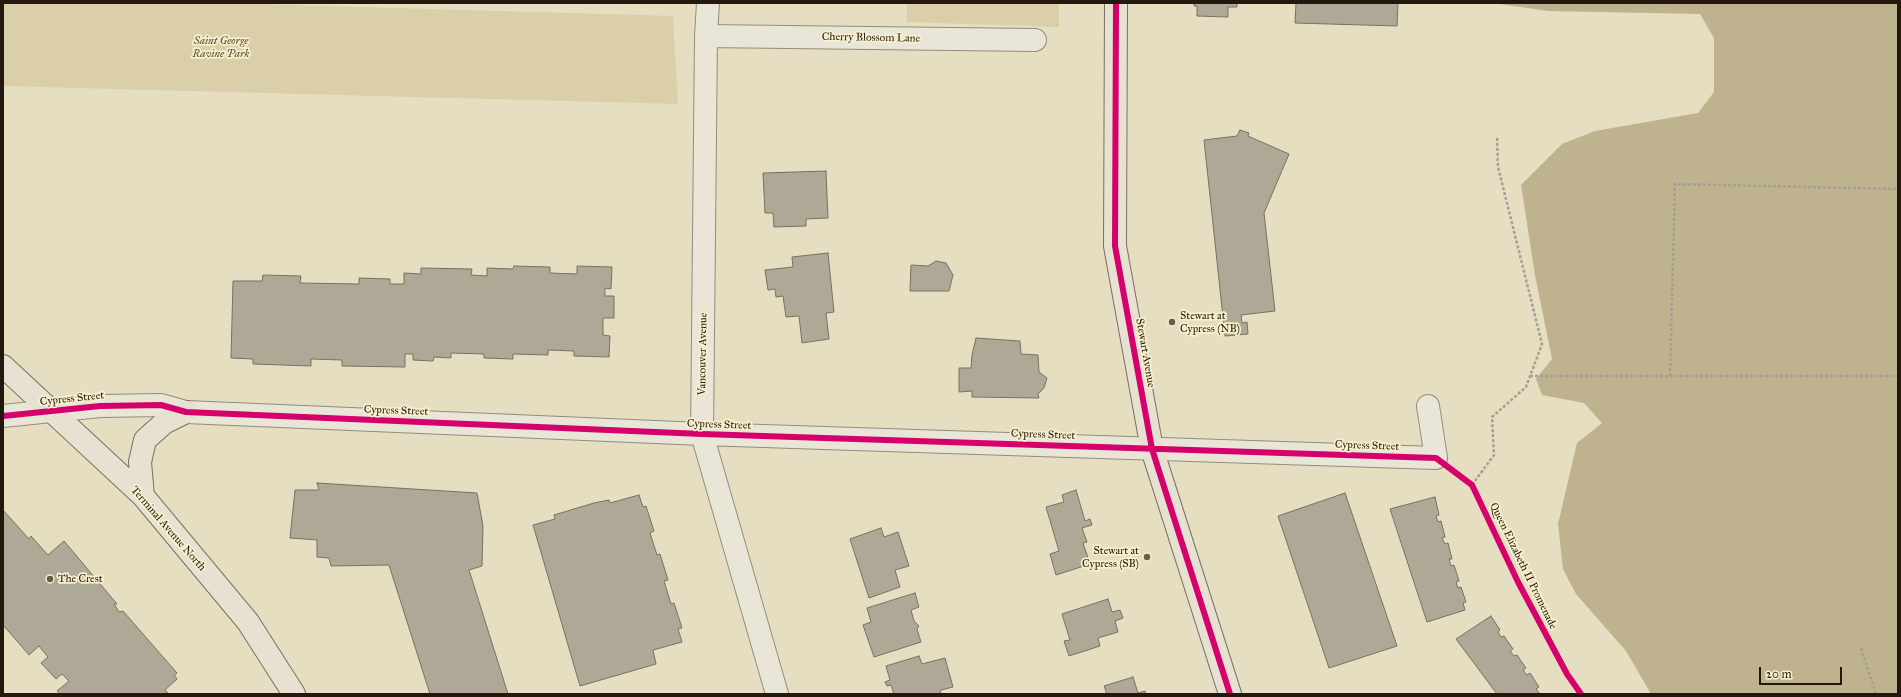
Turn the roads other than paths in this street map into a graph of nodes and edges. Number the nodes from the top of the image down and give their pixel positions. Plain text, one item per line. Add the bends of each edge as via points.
1 (708, 3) edge
2 (1116, 3) edge
3 (706, 36) junction
4 (1035, 40) dead end
5 (3, 366) edge
6 (1428, 406) dead end
7 (51, 411) junction
8 (186, 412) junction
9 (3, 416) edge
10 (702, 434) junction
11 (1152, 449) junction
12 (143, 496) junction
13 (294, 694) edge
14 (777, 694) edge
15 (1230, 694) edge

1 - 3 street, Vancouver Avenue
2 - 11 main road, Stewart Avenue via 1115,246
3 - 4 street, Cherry Blossom Lane
3 - 10 street, Vancouver Avenue
5 - 7 main road, Terminal Avenue North
6 - 11 street, Cypress Street via 1436,458
7 - 8 street, Cypress Street via 124,404 161,405
7 - 9 street, Cypress Street
7 - 12 main road, Terminal Avenue North
8 - 10 street, Cypress Street
8 - 12 main road via 164,423 145,440 140,462
10 - 11 street, Cypress Street
10 - 14 street, Vancouver Avenue
11 - 15 main road, Stewart Avenue
12 - 13 main road, Terminal Avenue North via 248,622

